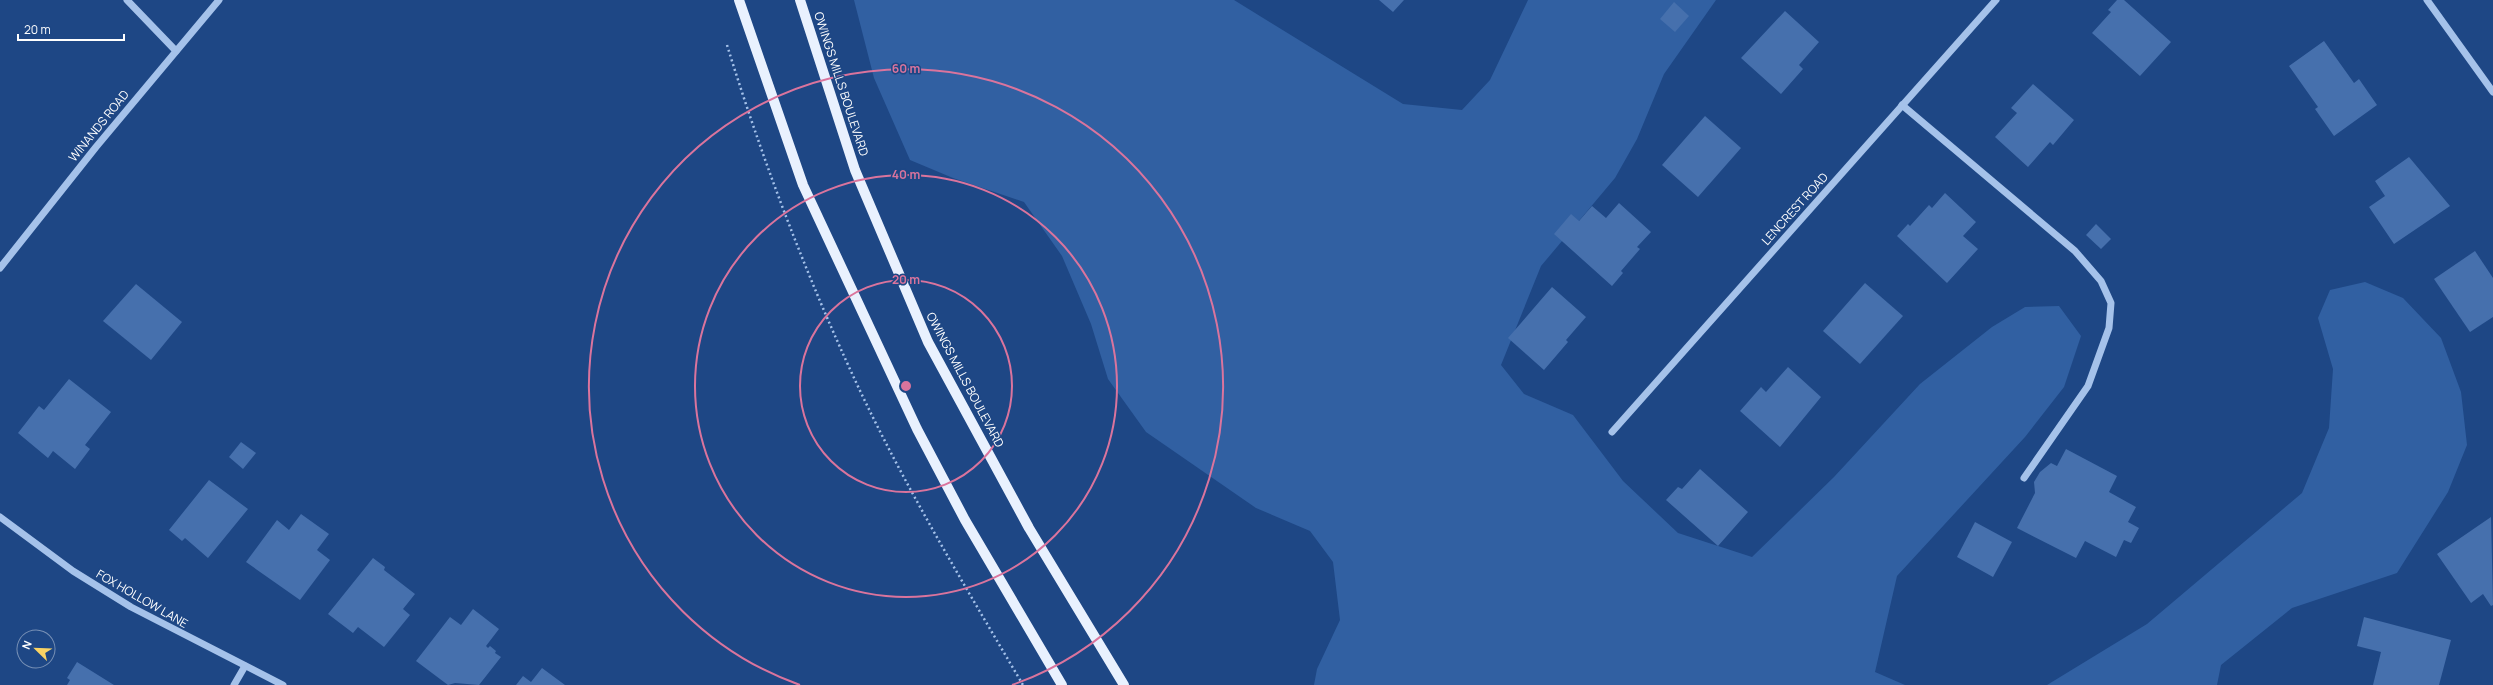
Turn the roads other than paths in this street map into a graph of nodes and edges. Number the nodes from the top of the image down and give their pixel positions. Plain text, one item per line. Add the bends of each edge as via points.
1 (127, 0) edge
2 (219, 0) edge
3 (739, 0) edge
4 (800, 0) edge
5 (1996, 0) edge
6 (2427, 0) edge
7 (176, 51) junction
8 (2493, 92) edge
9 (1902, 104) junction
10 (0, 268) edge
11 (1612, 432) dead end
12 (2024, 478) dead end
13 (0, 517) edge
14 (245, 666) junction
15 (234, 685) edge
16 (283, 685) edge
17 (1062, 685) edge
18 (1124, 685) edge

1 - 7 street
2 - 7 street, WINANDS ROAD
3 - 17 main road via 803,185 913,422 965,520
4 - 18 main road, OWINGS MILLS BOULEVARD via 855,170 928,342 1029,528
5 - 9 street, LENCREST ROAD
6 - 8 street
7 - 10 street, WINANDS ROAD via 96,146
9 - 11 street, LENCREST ROAD
9 - 12 street via 2075,251 2101,281 2111,303 2109,328 2088,386
13 - 14 street, FOX HOLLOW LANE via 73,571 131,607
14 - 15 street
14 - 16 street, FOX HOLLOW LANE

